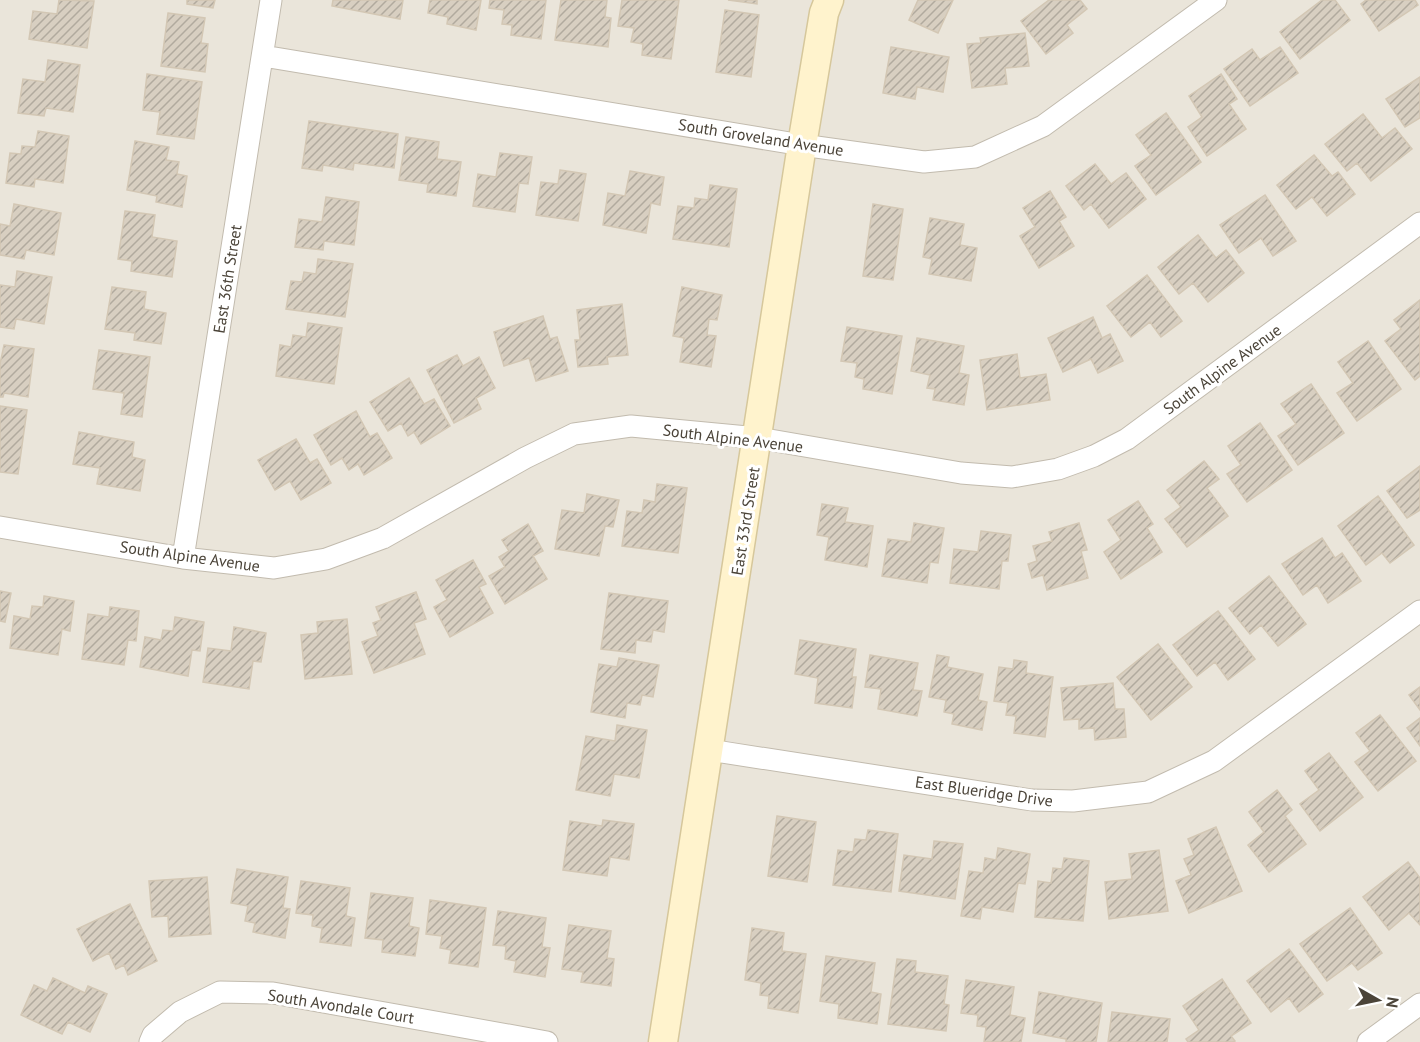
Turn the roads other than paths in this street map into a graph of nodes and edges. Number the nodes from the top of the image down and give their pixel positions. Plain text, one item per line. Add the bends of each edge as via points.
1 (271, 0) edge
2 (829, 0) edge
3 (1216, 0) edge
4 (263, 56) junction
5 (802, 145) junction
6 (1420, 223) edge
7 (758, 438) junction
8 (0, 527) edge
9 (183, 558) junction
10 (1420, 611) edge
11 (710, 750) junction
12 (1420, 1004) edge
13 (150, 1042) edge
14 (547, 1042) edge
15 (663, 1042) edge
16 (1368, 1042) edge

1 - 4 street, East 36th Street
2 - 5 street, East 33rd Street
3 - 5 street, South Groveland Avenue via 1043,126 975,157 924,162
4 - 5 street, South Groveland Avenue
4 - 9 street, East 36th Street
5 - 7 street, East 33rd Street
6 - 7 street, South Alpine Avenue via 1127,439 1058,469 1012,477 961,473
7 - 9 street, South Alpine Avenue via 630,426 574,434 383,538 327,559 274,568
7 - 11 street, East 33rd Street
8 - 9 street, South Alpine Avenue
10 - 11 street, East Blueridge Drive via 1214,761 1148,792 1073,801 1032,800
11 - 15 street, East 33rd Street
12 - 16 street
13 - 14 street, South Avondale Court via 180,1012 220,992 273,993

